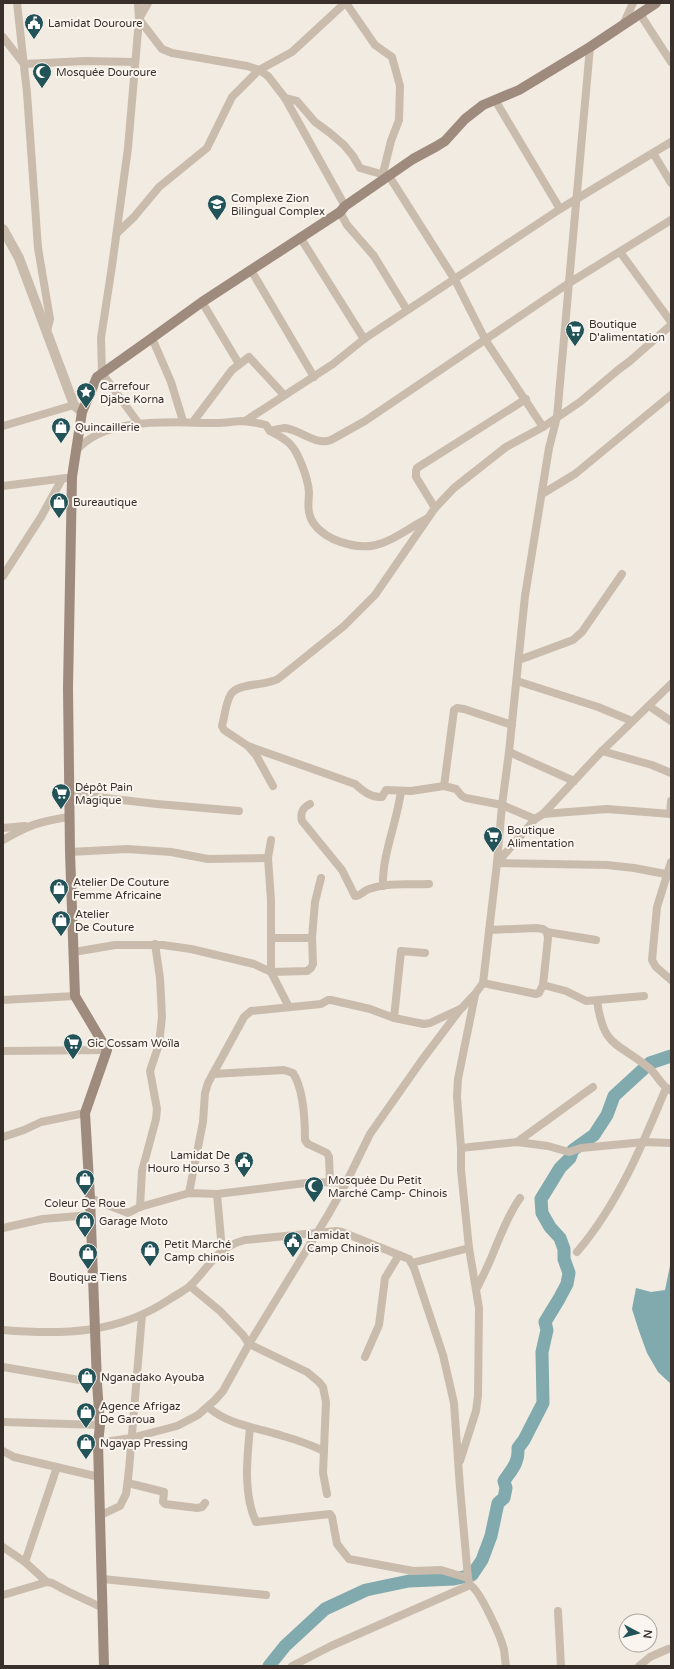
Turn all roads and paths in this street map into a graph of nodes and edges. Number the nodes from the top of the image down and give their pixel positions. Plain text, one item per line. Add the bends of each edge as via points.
1 (17, 3) edge
2 (138, 3) edge
3 (148, 3) edge
4 (346, 3) edge
5 (633, 3) edge
6 (656, 3) edge
7 (640, 14) junction
8 (139, 19) junction
9 (623, 25) junction
10 (3, 36) edge
11 (590, 47) junction
12 (134, 62) junction
13 (671, 62) edge
14 (24, 64) junction
15 (259, 70) junction
16 (285, 98) junction
17 (495, 100) junction
18 (671, 142) edge
19 (653, 153) junction
20 (389, 176) junction
21 (671, 183) edge
22 (577, 199) junction
23 (342, 209) junction
24 (560, 209) junction
25 (671, 220) edge
26 (3, 229) edge
27 (117, 233) junction
28 (300, 237) junction
29 (620, 252) junction
30 (251, 270) junction
31 (456, 280) junction
32 (569, 283) junction
33 (202, 302) junction
34 (407, 310) junction
35 (670, 327) edge
36 (47, 331) junction
37 (152, 338) junction
38 (364, 339) junction
39 (486, 341) junction
40 (239, 364) junction
41 (102, 373) junction
42 (314, 377) junction
43 (284, 395) junction
44 (671, 395) edge
45 (526, 399) junction
46 (78, 408) junction
47 (557, 417) junction
48 (182, 421) junction
49 (246, 421) junction
50 (192, 422) junction
51 (139, 424) junction
52 (3, 426) edge
53 (543, 427) junction
54 (270, 431) junction
55 (75, 453) junction
56 (67, 478) junction
57 (3, 486) edge
58 (542, 494) junction
59 (435, 508) junction
60 (430, 517) junction
61 (622, 574) dead end
62 (3, 576) edge
63 (519, 660) junction
64 (516, 681) junction
65 (671, 684) edge
66 (649, 706) junction
67 (632, 721) junction
68 (671, 722) edge
69 (512, 725) junction
70 (248, 746) junction
71 (602, 751) junction
72 (509, 752) junction
73 (671, 774) edge
74 (574, 780) junction
75 (273, 786) dead end
76 (444, 786) junction
77 (401, 791) junction
78 (70, 794) junction
79 (671, 801) edge
80 (310, 804) dead end
81 (502, 805) junction
82 (239, 811) dead end
83 (543, 814) junction
84 (670, 814) edge
85 (70, 817) junction
86 (535, 819) junction
87 (28, 826) junction
88 (3, 828) edge
89 (3, 840) edge
90 (271, 840) dead end
91 (70, 852) junction
92 (268, 858) junction
93 (671, 862) edge
94 (498, 863) junction
95 (670, 874) edge
96 (321, 878) dead end
97 (429, 884) dead end
98 (383, 886) junction
99 (489, 930) junction
100 (548, 932) junction
101 (272, 938) junction
102 (312, 938) junction
103 (596, 940) dead end
104 (155, 944) junction
105 (74, 952) junction
106 (425, 953) dead end
107 (271, 972) junction
108 (671, 980) edge
109 (483, 983) junction
110 (543, 985) junction
111 (475, 994) junction
112 (75, 996) junction
113 (644, 996) dead end
114 (3, 1000) edge
115 (597, 1001) junction
116 (289, 1007) junction
117 (462, 1008) junction
118 (394, 1018) junction
119 (106, 1050) junction
120 (3, 1051) edge
121 (213, 1074) junction
122 (593, 1087) dead end
123 (668, 1089) edge
124 (85, 1113) junction
125 (3, 1137) edge
126 (516, 1142) junction
127 (644, 1142) junction
128 (671, 1143) edge
129 (461, 1148) junction
130 (330, 1182) junction
131 (346, 1183) junction
132 (189, 1193) junction
133 (217, 1194) junction
134 (90, 1198) junction
135 (520, 1198) dead end
136 (140, 1207) junction
137 (90, 1215) junction
138 (3, 1228) edge
139 (317, 1233) junction
140 (470, 1248) junction
141 (222, 1250) junction
142 (577, 1252) dead end
143 (399, 1255) junction
144 (412, 1263) junction
145 (190, 1286) junction
146 (477, 1288) junction
147 (142, 1316) junction
148 (3, 1330) edge
149 (95, 1330) junction
150 (249, 1344) junction
151 (365, 1357) dead end
152 (3, 1367) edge
153 (97, 1384) junction
154 (208, 1407) junction
155 (3, 1422) edge
156 (100, 1426) junction
157 (250, 1428) junction
158 (131, 1438) junction
159 (98, 1443) junction
160 (3, 1451) edge
161 (324, 1451) junction
162 (458, 1465) junction
163 (56, 1467) junction
164 (99, 1477) junction
165 (128, 1483) junction
166 (327, 1494) dead end
167 (205, 1503) dead end
168 (100, 1515) junction
169 (3, 1547) edge
170 (25, 1562) junction
171 (102, 1579) junction
172 (469, 1581) junction
173 (47, 1582) junction
174 (3, 1595) edge
175 (266, 1595) dead end
176 (103, 1608) junction
177 (558, 1611) dead end
178 (668, 1649) dead end
179 (104, 1666) edge
180 (292, 1666) edge
181 (506, 1666) edge
182 (561, 1666) edge
183 (639, 1666) edge

1 - 14 street
2 - 8 street
3 - 8 street
4 - 15 street via 292,52
4 - 20 street via 375,45 392,57 400,86 400,120 390,141 383,174
5 - 9 street
6 - 7 main road
7 - 9 main road
7 - 13 street
8 - 12 street
8 - 15 street via 162,49
9 - 11 main road
10 - 14 street
11 - 17 main road via 519,90
11 - 22 street
12 - 14 street
12 - 27 street via 128,148
14 - 36 street via 38,248 50,319
15 - 16 street via 268,76
15 - 27 street via 232,97 207,148 158,187 134,218
16 - 20 street via 297,101 315,122 344,145 360,168
16 - 23 street
17 - 20 main road via 483,105 465,119 445,141
17 - 24 street
18 - 19 street
19 - 21 street
19 - 22 street
20 - 23 main road
20 - 31 street
22 - 24 street
22 - 32 street
23 - 28 main road
23 - 34 street via 347,224 374,256
24 - 31 street
25 - 29 street
26 - 36 street via 20,258
27 - 41 street via 101,338
28 - 30 main road
28 - 38 street
29 - 32 street
29 - 35 street
30 - 33 main road
30 - 42 street
31 - 34 street
31 - 39 street
32 - 39 street
32 - 47 street
33 - 37 main road
33 - 40 street
34 - 38 street
35 - 47 street via 580,402
36 - 46 street
37 - 41 main road
37 - 48 street via 171,382
38 - 42 street
39 - 45 street
39 - 54 street via 331,440 319,441 285,428
40 - 43 street via 249,357
40 - 50 street
41 - 46 main road via 96,377
41 - 51 street
42 - 43 street
43 - 49 street
44 - 58 street via 594,460
45 - 53 street
45 - 59 street via 417,468 416,476
46 - 52 street
46 - 55 main road
47 - 53 street
47 - 58 street
48 - 50 street
48 - 51 street
49 - 50 street
49 - 54 street via 266,424
51 - 55 street via 94,435
53 - 59 street via 506,447 454,488
54 - 60 street via 286,440 295,450 308,484 309,514 312,521 328,536 358,547 371,547
55 - 56 main road
56 - 57 street
56 - 62 street
56 - 78 main road
58 - 63 street via 525,596
59 - 60 street
60 - 70 street via 378,591 344,626 278,679 233,691 222,726
61 - 63 street via 582,632 573,640
63 - 64 street
64 - 67 street via 598,707
64 - 69 street
65 - 66 street
66 - 67 street
66 - 68 street
67 - 71 street
69 - 72 street
69 - 76 street via 464,709 454,710
70 - 75 street via 256,755
70 - 77 street via 355,784 373,796 382,797 386,790
71 - 73 street via 652,765
71 - 74 street
72 - 74 street
72 - 81 street
74 - 83 street
76 - 77 street
76 - 81 street via 456,789 466,798
77 - 98 street via 385,863
78 - 82 street
78 - 85 main road
79 - 84 street
80 - 98 street via 304,807 302,821 342,870 355,896
81 - 86 street
81 - 94 street
83 - 84 street via 607,809
83 - 86 street
85 - 87 street
85 - 91 main road
86 - 94 street
87 - 88 street
87 - 89 street
90 - 92 street
91 - 92 street via 127,849 208,858
91 - 105 main road
92 - 101 street
93 - 95 street
94 - 95 street via 607,865
94 - 99 street
95 - 108 street via 657,907 652,960 653,964
96 - 102 street via 316,896
97 - 98 street
99 - 100 street via 536,928
99 - 109 street
100 - 103 street
100 - 110 street
101 - 102 street
101 - 107 street
102 - 107 street via 311,968 307,971
104 - 105 street via 115,945
104 - 107 street via 191,949 254,964
104 - 136 street via 162,1017 159,1044 150,1071 157,1109 142,1172
105 - 112 main road
106 - 118 street via 401,951
107 - 116 street
109 - 110 street via 536,994
109 - 111 street
110 - 115 street via 566,991 586,1001
111 - 117 street
111 - 129 street via 457,1088
112 - 114 street
112 - 119 main road
113 - 115 street
115 - 123 street via 604,1031 612,1042 650,1068
116 - 118 street via 336,1000
116 - 121 street via 248,1013
117 - 118 street via 430,1023
117 - 131 street via 416,1067 374,1129
119 - 120 street
119 - 124 main road
121 - 130 street via 284,1070 293,1073 306,1125 305,1140 327,1153
121 - 132 street via 205,1093 203,1122
122 - 126 street
123 - 127 street
124 - 125 street via 41,1122
124 - 134 main road
126 - 127 street via 548,1146 569,1152 581,1148
126 - 129 street
127 - 128 street
127 - 142 street via 608,1211
129 - 140 street
130 - 131 street
130 - 133 street
131 - 139 street
132 - 133 street
132 - 136 street
133 - 141 street
134 - 136 street via 128,1214
134 - 137 main road
135 - 146 street via 512,1209
137 - 138 street via 43,1219
137 - 149 main road
139 - 141 street via 245,1240
139 - 143 street via 342,1232
139 - 150 street
140 - 144 street
140 - 146 street
141 - 145 street
143 - 144 street
143 - 151 street via 385,1278 379,1325
144 - 162 street via 443,1355 453,1396
145 - 147 street
145 - 150 street via 220,1311
146 - 162 street via 480,1314 478,1403
147 - 149 street
147 - 158 street
148 - 149 street
149 - 153 main road
150 - 154 street via 229,1382
150 - 161 street via 307,1372 323,1387 326,1402
152 - 153 street
153 - 156 main road
154 - 157 street via 225,1419
154 - 158 street via 177,1426
155 - 156 street
156 - 159 main road
157 - 161 street via 282,1435
157 - 172 street via 247,1484 256,1522 330,1514 337,1544 349,1559 414,1571 441,1570
158 - 159 street
158 - 165 street
159 - 164 main road
160 - 163 street via 14,1457
161 - 166 street via 323,1473
162 - 172 street
163 - 164 street
163 - 170 street
164 - 168 main road
165 - 167 street via 164,1492 165,1504 197,1508
165 - 168 street via 124,1501 120,1506
168 - 171 main road
169 - 170 street
170 - 173 street
171 - 175 street
171 - 176 main road
172 - 180 street
172 - 181 street via 500,1640
173 - 174 street
173 - 176 street
176 - 179 main road
177 - 182 street
178 - 183 street via 650,1657

